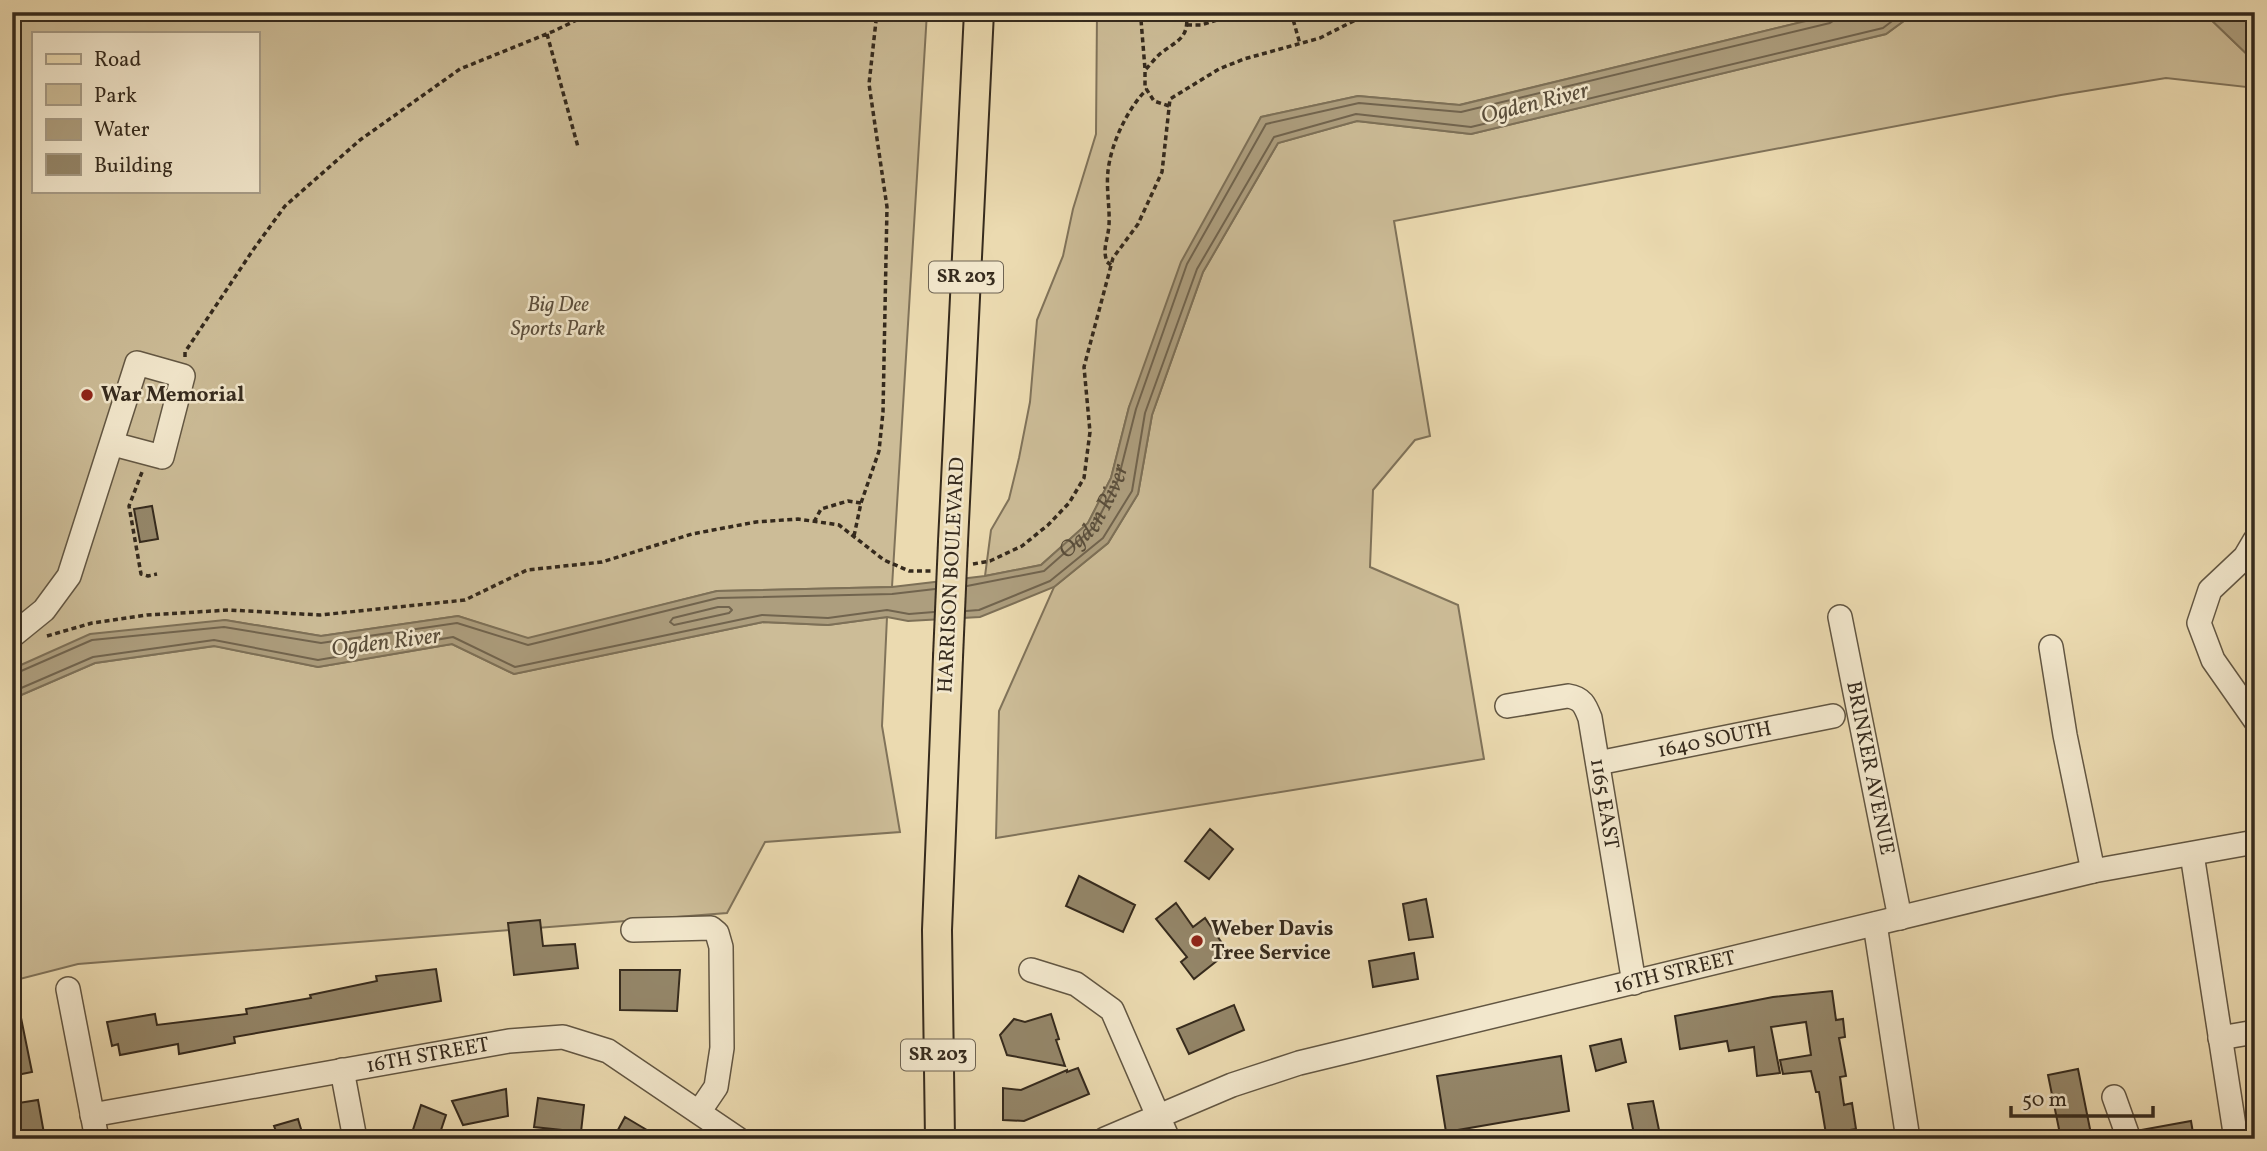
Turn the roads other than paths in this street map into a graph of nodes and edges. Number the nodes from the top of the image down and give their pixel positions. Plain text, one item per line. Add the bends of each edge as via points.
1 (979, 12) edge
2 (113, 444) junction
3 (2255, 540) edge
4 (1840, 617) dead end
5 (12, 636) edge
6 (2050, 647) dead end
7 (1507, 706) dead end
8 (1833, 716) dead end
9 (2255, 720) edge
10 (1598, 763) junction
11 (2255, 842) edge
12 (2192, 854) junction
13 (2093, 871) junction
14 (1900, 918) junction
15 (1875, 924) junction
16 (633, 930) dead end
17 (1031, 970) dead end
18 (1634, 983) junction
19 (68, 989) dead end
20 (2255, 1032) edge
21 (2220, 1038) junction
22 (342, 1070) junction
23 (2114, 1097) dead end
24 (699, 1112) junction
25 (92, 1115) junction
26 (1159, 1116) junction
27 (97, 1139) edge
28 (355, 1139) edge
29 (738, 1139) edge
30 (940, 1139) edge
31 (1105, 1139) edge
32 (1168, 1139) edge
33 (1908, 1139) edge
34 (2129, 1139) edge
35 (2236, 1139) edge

1 - 30 main road, HARRISON BOULEVARD / SR 203, bridge via 958,554 948,657 937,930
2 - 2 street via 137,363 183,376 162,457
2 - 5 street via 69,576 44,610
3 - 9 street via 2245,557 2210,590 2199,623 2213,660
4 - 14 street, BRINKER AVENUE
6 - 13 street
7 - 10 street, 1165 EAST via 1577,697 1590,718
8 - 10 street, 1640 SOUTH
10 - 18 street, 1165 EAST
11 - 12 street, 16TH STREET
12 - 13 street, 16TH STREET
12 - 21 street
13 - 14 street, 16TH STREET
14 - 15 street, 16TH STREET
15 - 18 street, 16TH STREET
15 - 33 street
16 - 24 street via 711,928 717,933 722,1048 716,1087
17 - 26 street via 1076,984 1112,1010
18 - 26 street, 16TH STREET via 1299,1063
19 - 25 street
20 - 21 street
21 - 35 street
22 - 24 street, 16TH STREET via 509,1041 563,1037 608,1051
22 - 25 street, 16TH STREET
22 - 28 street
23 - 34 street
24 - 29 street, 16TH STREET
25 - 27 street
26 - 31 street, 16TH STREET
26 - 32 street

